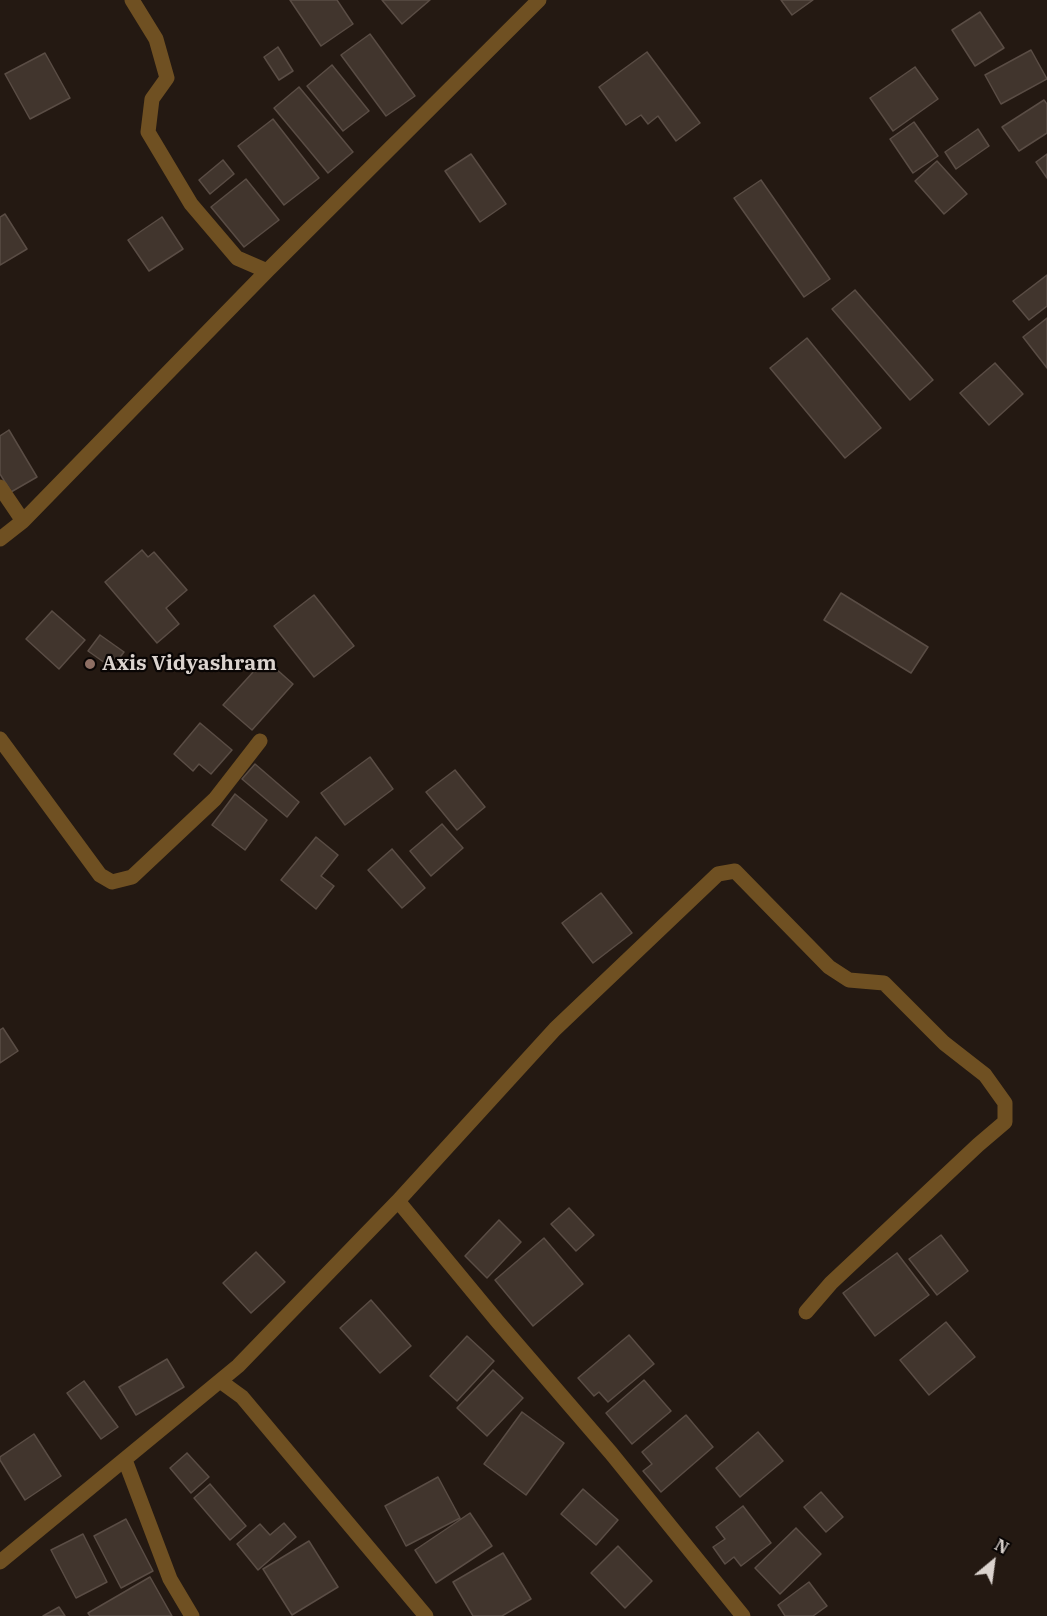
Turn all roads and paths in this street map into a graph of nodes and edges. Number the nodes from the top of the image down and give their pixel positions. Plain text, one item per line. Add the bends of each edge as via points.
1 (132, 0) edge
2 (539, 0) edge
3 (267, 271) junction
4 (0, 487) edge
5 (23, 521) junction
6 (0, 539) edge
7 (0, 739) edge
8 (260, 741) dead end
9 (398, 1201) junction
10 (806, 1312) dead end
11 (220, 1381) junction
12 (125, 1460) junction
13 (0, 1562) edge
14 (192, 1616) edge
15 (426, 1616) edge
16 (743, 1616) edge

1 - 3 street via 156,39 167,78 152,99 148,132 191,204 237,258
2 - 3 street
3 - 5 street
4 - 5 street
5 - 6 street
7 - 8 street via 100,874 112,882 132,877 215,799
9 - 10 street via 555,1029 717,874 735,871 829,967 849,980 884,983 944,1043 985,1075 1005,1103 1005,1122 831,1283
9 - 11 street
9 - 16 street
11 - 12 street
11 - 15 street via 242,1397
12 - 13 street
12 - 14 street via 170,1579

